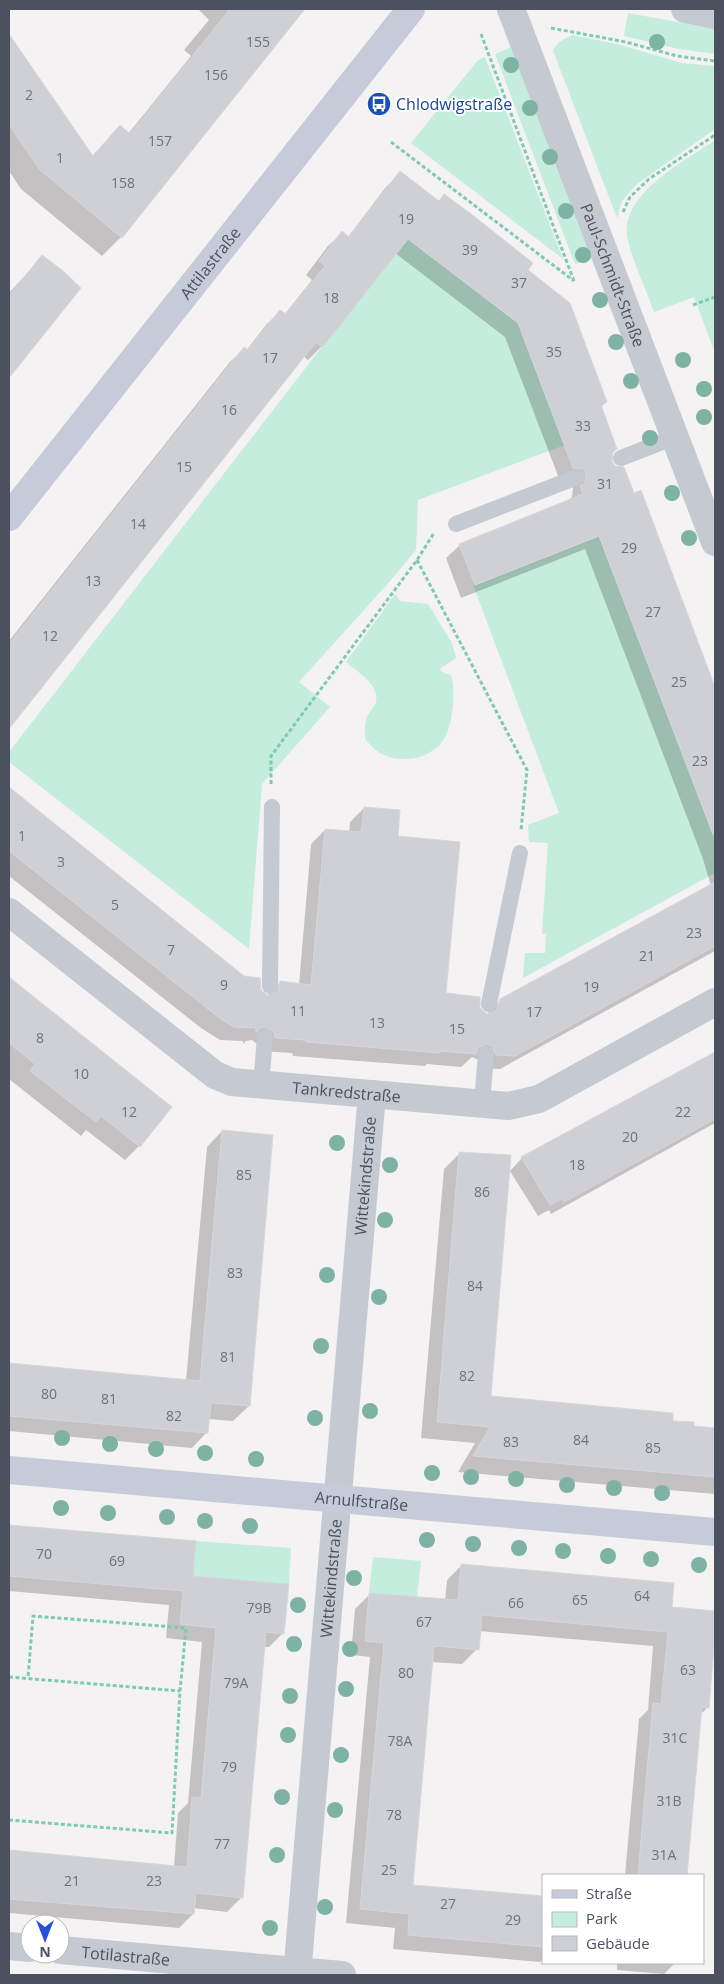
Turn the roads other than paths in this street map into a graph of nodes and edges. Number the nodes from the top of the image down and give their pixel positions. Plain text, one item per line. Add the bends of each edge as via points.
1 (512, 9) edge
2 (685, 9) edge
3 (405, 11) edge
4 (715, 15) edge
5 (675, 436) junction
6 (620, 458) dead end
7 (577, 477) dead end
8 (9, 517) edge
9 (456, 524) road end
10 (715, 542) edge
11 (272, 807) road end
12 (520, 853) road end
13 (9, 912) edge
14 (270, 986) dead end
15 (715, 1002) edge
16 (489, 1004) dead end
17 (264, 1037) dead end
18 (486, 1054) dead end
19 (261, 1085) junction
20 (372, 1094) junction
21 (482, 1104) junction
22 (9, 1470) edge
23 (337, 1499) junction
24 (715, 1532) edge
25 (70, 1951) edge
26 (297, 1973) edge
27 (342, 1975) edge

1 - 5 street, Paul-Schmidt-Straße
2 - 4 street
3 - 8 main road, Attilastraße
5 - 6 lane
5 - 10 street, Paul-Schmidt-Straße
7 - 9 lane
11 - 14 lane
12 - 16 lane
13 - 19 street, Tankredstraße via 214,1075 232,1082
15 - 21 street, Tankredstraße via 539,1099 508,1106
17 - 19 lane
18 - 21 lane
19 - 20 street, Tankredstraße
20 - 21 street, Tankredstraße
20 - 23 street, Wittekindstraße
22 - 23 main road, Arnulfstraße
23 - 24 main road, Arnulfstraße
23 - 26 street, Wittekindstraße
25 - 26 street, Totilastraße
26 - 27 street, Totilastraße

